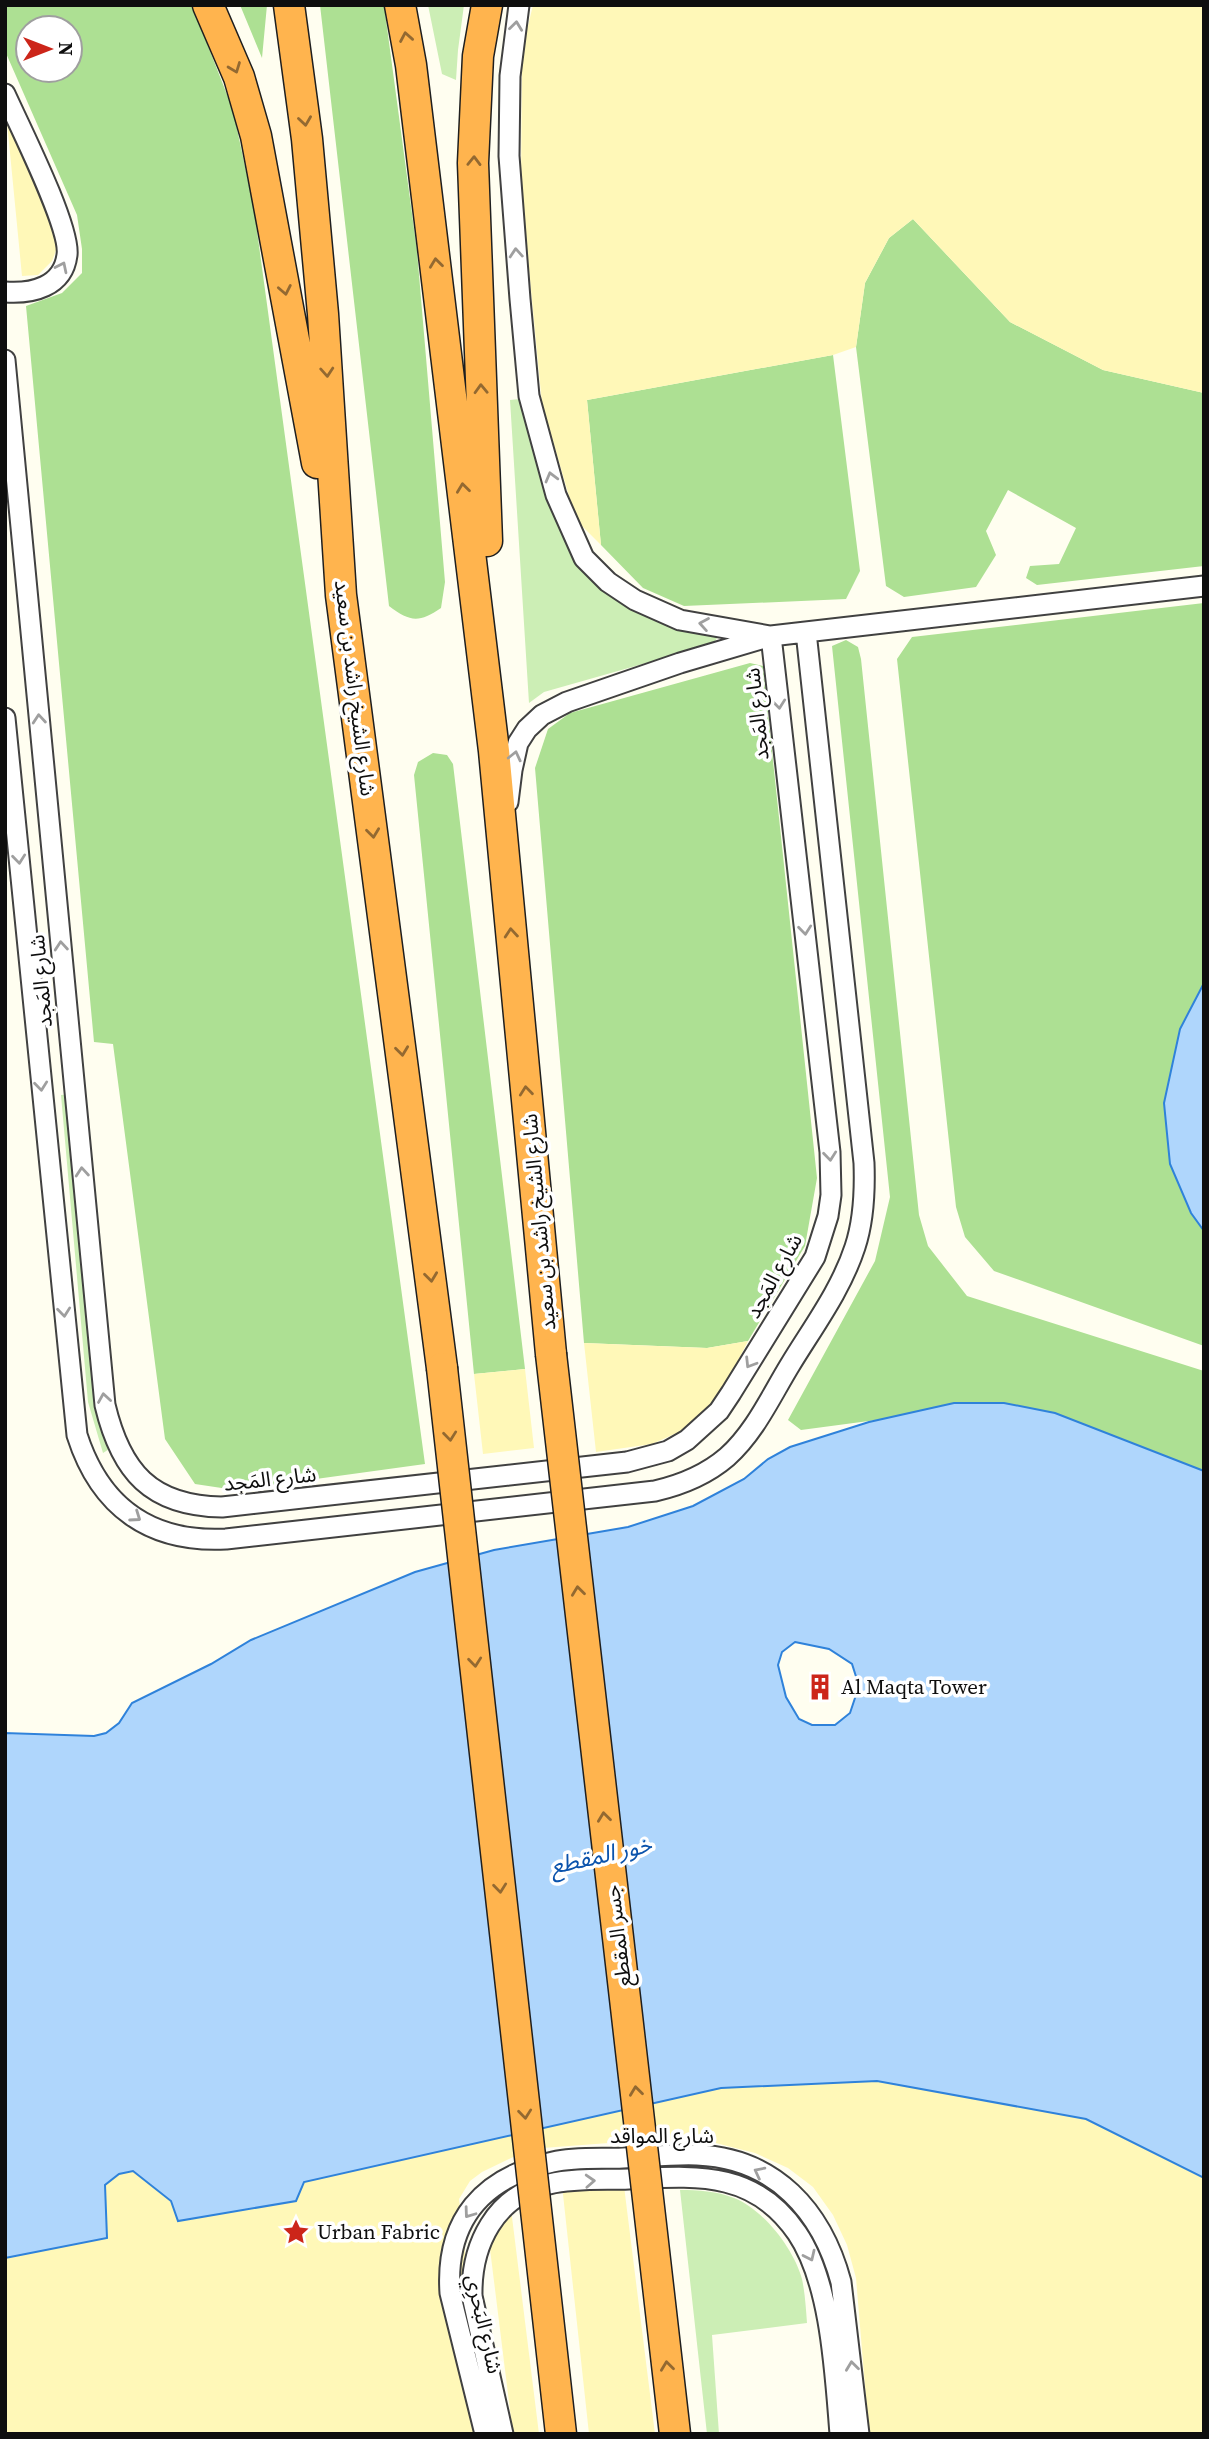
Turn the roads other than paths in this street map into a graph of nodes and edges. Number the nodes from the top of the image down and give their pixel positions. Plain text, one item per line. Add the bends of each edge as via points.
1 (208, 5) edge
2 (289, 5) edge
3 (400, 5) edge
4 (486, 5) edge
5 (519, 5) edge
6 (5, 94) edge
7 (5, 292) edge
8 (5, 360) edge
9 (1204, 586) edge
10 (341, 595) junction
11 (806, 632) junction
12 (771, 636) junction
13 (5, 718) edge
14 (494, 751) junction
15 (503, 848) junction
16 (551, 1354) joint
17 (521, 2170) joint
18 (524, 2193) joint
19 (485, 2434) edge
20 (503, 2434) edge
21 (561, 2434) edge
22 (675, 2434) edge
23 (840, 2434) edge
24 (859, 2434) edge

1 -> 10 highway via 239,76 256,136
2 -> 10 highway, شارع الشيخ راشد بن سعيد via 323,314
14 -> 3 highway, شارع الشيخ راشد بن سعيد
14 -> 4 highway via 473,163 478,56
12 -> 5 street via 680,620 635,600 584,558 556,495 529,396 509,156 510,76
7 -> 6 street via 45,287 56,279 68,254 63,225
12 -> 8 street, شارع المَجد via 831,1195 815,1256 719,1411 678,1446 626,1462 222,1507 172,1500 150,1487 127,1462 105,1405
9 - 11 street
10 -> 21 highway, شارع الشيخ راشد بن سعيد, bridge via 442,1368
11 - 12 street
13 -> 11 street, شارع المَجد via 77,1435 83,1457 99,1483 141,1522 182,1538 226,1539 655,1491 710,1469 753,1427 839,1284 855,1246 864,1205 864,1163
15 -> 12 street via 518,743 542,715 680,663
14 - 15 highway, شارع الشيخ راشد بن سعيد
16 -> 15 highway, شارع الشيخ راشد بن سعيد
22 -> 16 highway, جسر المقطع, bridge
17 -> 19 street, شارع البَحرِي via 479,2198 462,2222 451,2250 450,2293
24 -> 17 street, شارع المواقد via 835,2258 810,2212 787,2188 729,2159 697,2155 556,2161
18 - 20 street, شارع البَحرِي via 500,2211 483,2235 472,2280 475,2313
18 -> 23 street, شارع المواقد via 565,2182 690,2176 726,2181 774,2207 797,2232 821,2287

